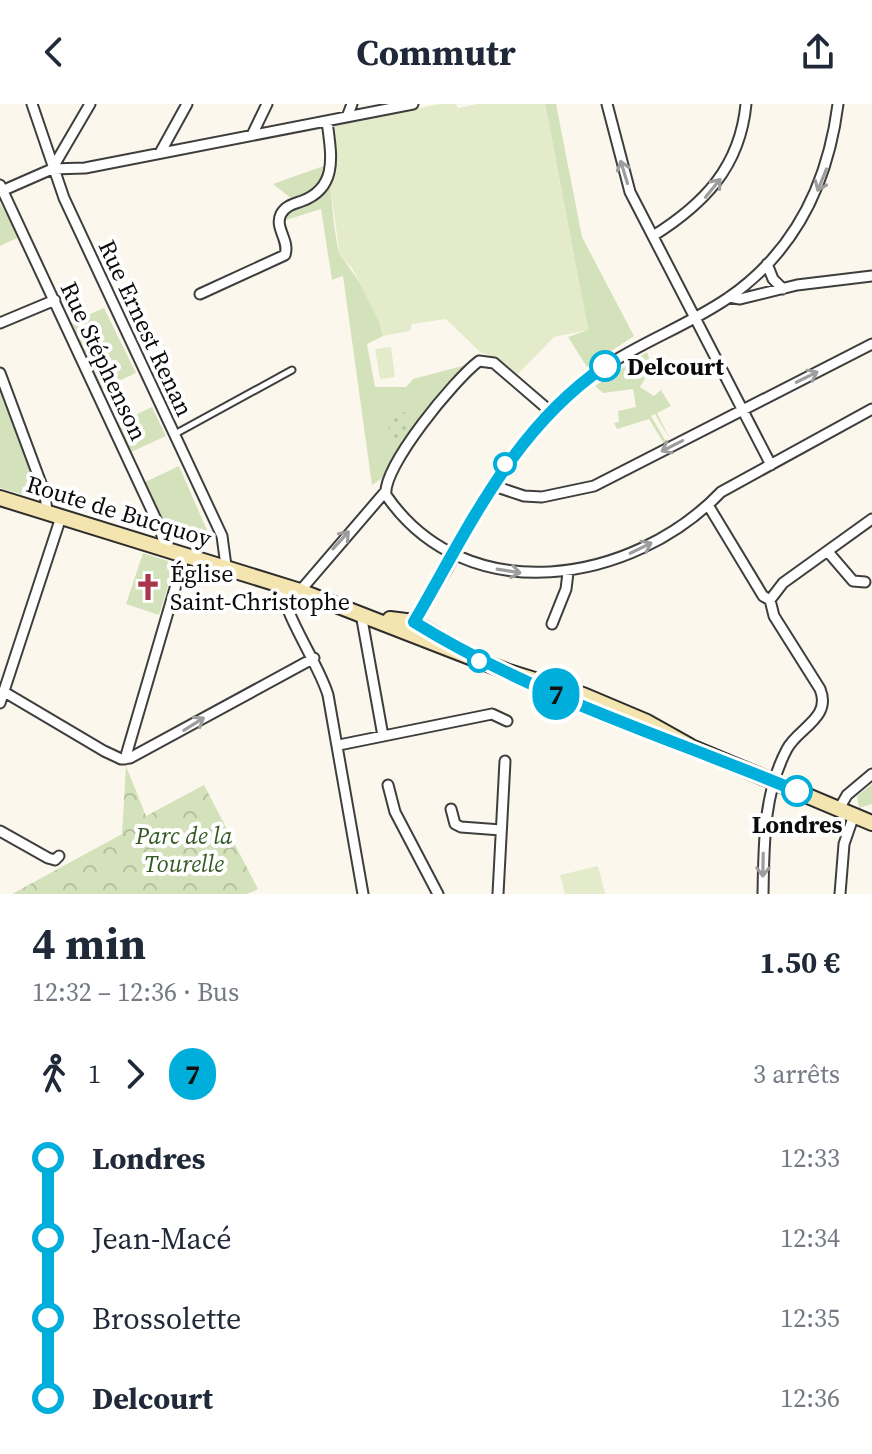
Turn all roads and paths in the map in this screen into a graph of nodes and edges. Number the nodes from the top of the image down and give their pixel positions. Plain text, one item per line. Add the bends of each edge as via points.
1 (32, 104) edge
2 (90, 104) edge
3 (187, 104) edge
4 (267, 104) edge
5 (352, 104) edge
6 (413, 104) edge
7 (607, 104) edge
8 (746, 104) edge
9 (838, 104) edge
10 (347, 117) junction
11 (327, 121) junction
12 (252, 135) junction
13 (160, 153) junction
14 (52, 169) junction
15 (2, 188) edge
16 (653, 236) junction
17 (767, 264) junction
18 (872, 276) edge
19 (783, 289) junction
20 (200, 294) dead end
21 (729, 297) junction
22 (55, 300) junction
23 (694, 317) junction
24 (0, 323) edge
25 (872, 344) edge
26 (292, 370) dead end
27 (0, 373) edge
28 (872, 409) edge
29 (742, 410) junction
30 (551, 412) junction
31 (174, 434) junction
32 (771, 465) junction
33 (491, 485) junction
34 (385, 492) junction
35 (0, 498) edge
36 (708, 505) junction
37 (54, 514) junction
38 (872, 519) edge
39 (165, 548) junction
40 (829, 553) junction
41 (185, 554) junction
42 (453, 555) junction
43 (226, 566) junction
44 (568, 573) junction
45 (865, 582) dead end
46 (282, 584) junction
47 (300, 591) junction
48 (770, 600) junction
49 (361, 614) junction
50 (552, 624) dead end
51 (414, 628) junction
52 (314, 658) junction
53 (6, 693) junction
54 (0, 703) edge
55 (507, 721) dead end
56 (383, 736) junction
57 (339, 745) junction
58 (125, 759) junction
59 (505, 761) dead end
60 (872, 774) edge
61 (775, 782) junction
62 (388, 785) dead end
63 (451, 809) dead end
64 (839, 809) junction
65 (854, 815) junction
66 (872, 823) edge
67 (501, 830) junction
68 (0, 831) edge
69 (59, 856) dead end
70 (363, 894) edge
71 (438, 894) edge
72 (498, 894) edge
73 (763, 894) edge
74 (840, 894) edge

1 - 14 street, Rue Ernest Renan
2 - 14 street
3 - 13 street
4 - 12 street
5 - 10 street
6 - 10 street
16 -> 7 street via 627,182
16 -> 8 street via 690,212 721,179 740,139
9 -> 17 street via 821,185
10 - 11 street
11 - 12 street
11 - 20 street via 330,176 322,190 281,213 285,255
12 - 13 street
13 - 14 street
14 - 15 street
14 - 31 street, Rue Ernest Renan
15 - 22 street, Rue Stéphenson
16 - 23 street
17 - 19 street
17 - 21 street
18 - 19 street
19 - 21 street
21 - 23 street
22 - 24 street
22 - 39 street, Rue Stéphenson
23 - 29 street
23 - 30 street via 619,356
29 -> 25 street
26 - 31 lane
27 - 37 street
28 - 32 street
29 - 32 street
29 -> 33 street via 585,490 542,497
30 - 33 street
30 - 34 street via 494,363 479,361 417,433
31 - 43 street, Rue Ernest Renan via 222,536
32 - 36 street via 721,492
33 - 42 street
34 - 42 street via 405,521
47 -> 34 street
35 - 37 main road, Route de Bucquoy
44 -> 36 street via 615,561
36 - 48 street
37 - 39 main road, Route de Bucquoy
37 - 53 street
38 - 40 street
39 - 41 main road, Route de Bucquoy
40 - 45 street via 853,581
40 - 48 street via 783,583
41 - 43 main road, Route de Bucquoy
41 - 58 street
42 -> 44 street via 509,572
42 - 51 street
43 - 46 main road, Route de Bucquoy
44 - 50 street
46 - 47 main road, Route de Bucquoy
46 - 52 street via 283,597
47 - 49 main road, Route de Bucquoy
48 - 61 street via 823,702 816,719 788,746
49 - 51 main road, Route de Bucquoy
49 - 51 main road, Route de Bucquoy
49 - 56 street
51 - 61 main road, Route de Bucquoy via 475,659 583,695
52 - 57 street
58 -> 52 street
53 - 54 street
53 - 58 street
55 - 56 street via 492,714
56 - 57 street
57 - 70 street
59 - 67 street
60 - 64 street
61 - 64 main road, Route de Bucquoy
61 -> 73 street via 764,825
62 - 71 street via 395,812
63 - 67 street via 461,827
64 - 65 main road, Route de Bucquoy
65 - 66 main road, Route de Bucquoy
65 - 74 street via 844,844
67 - 72 street
68 - 69 street via 48,858

